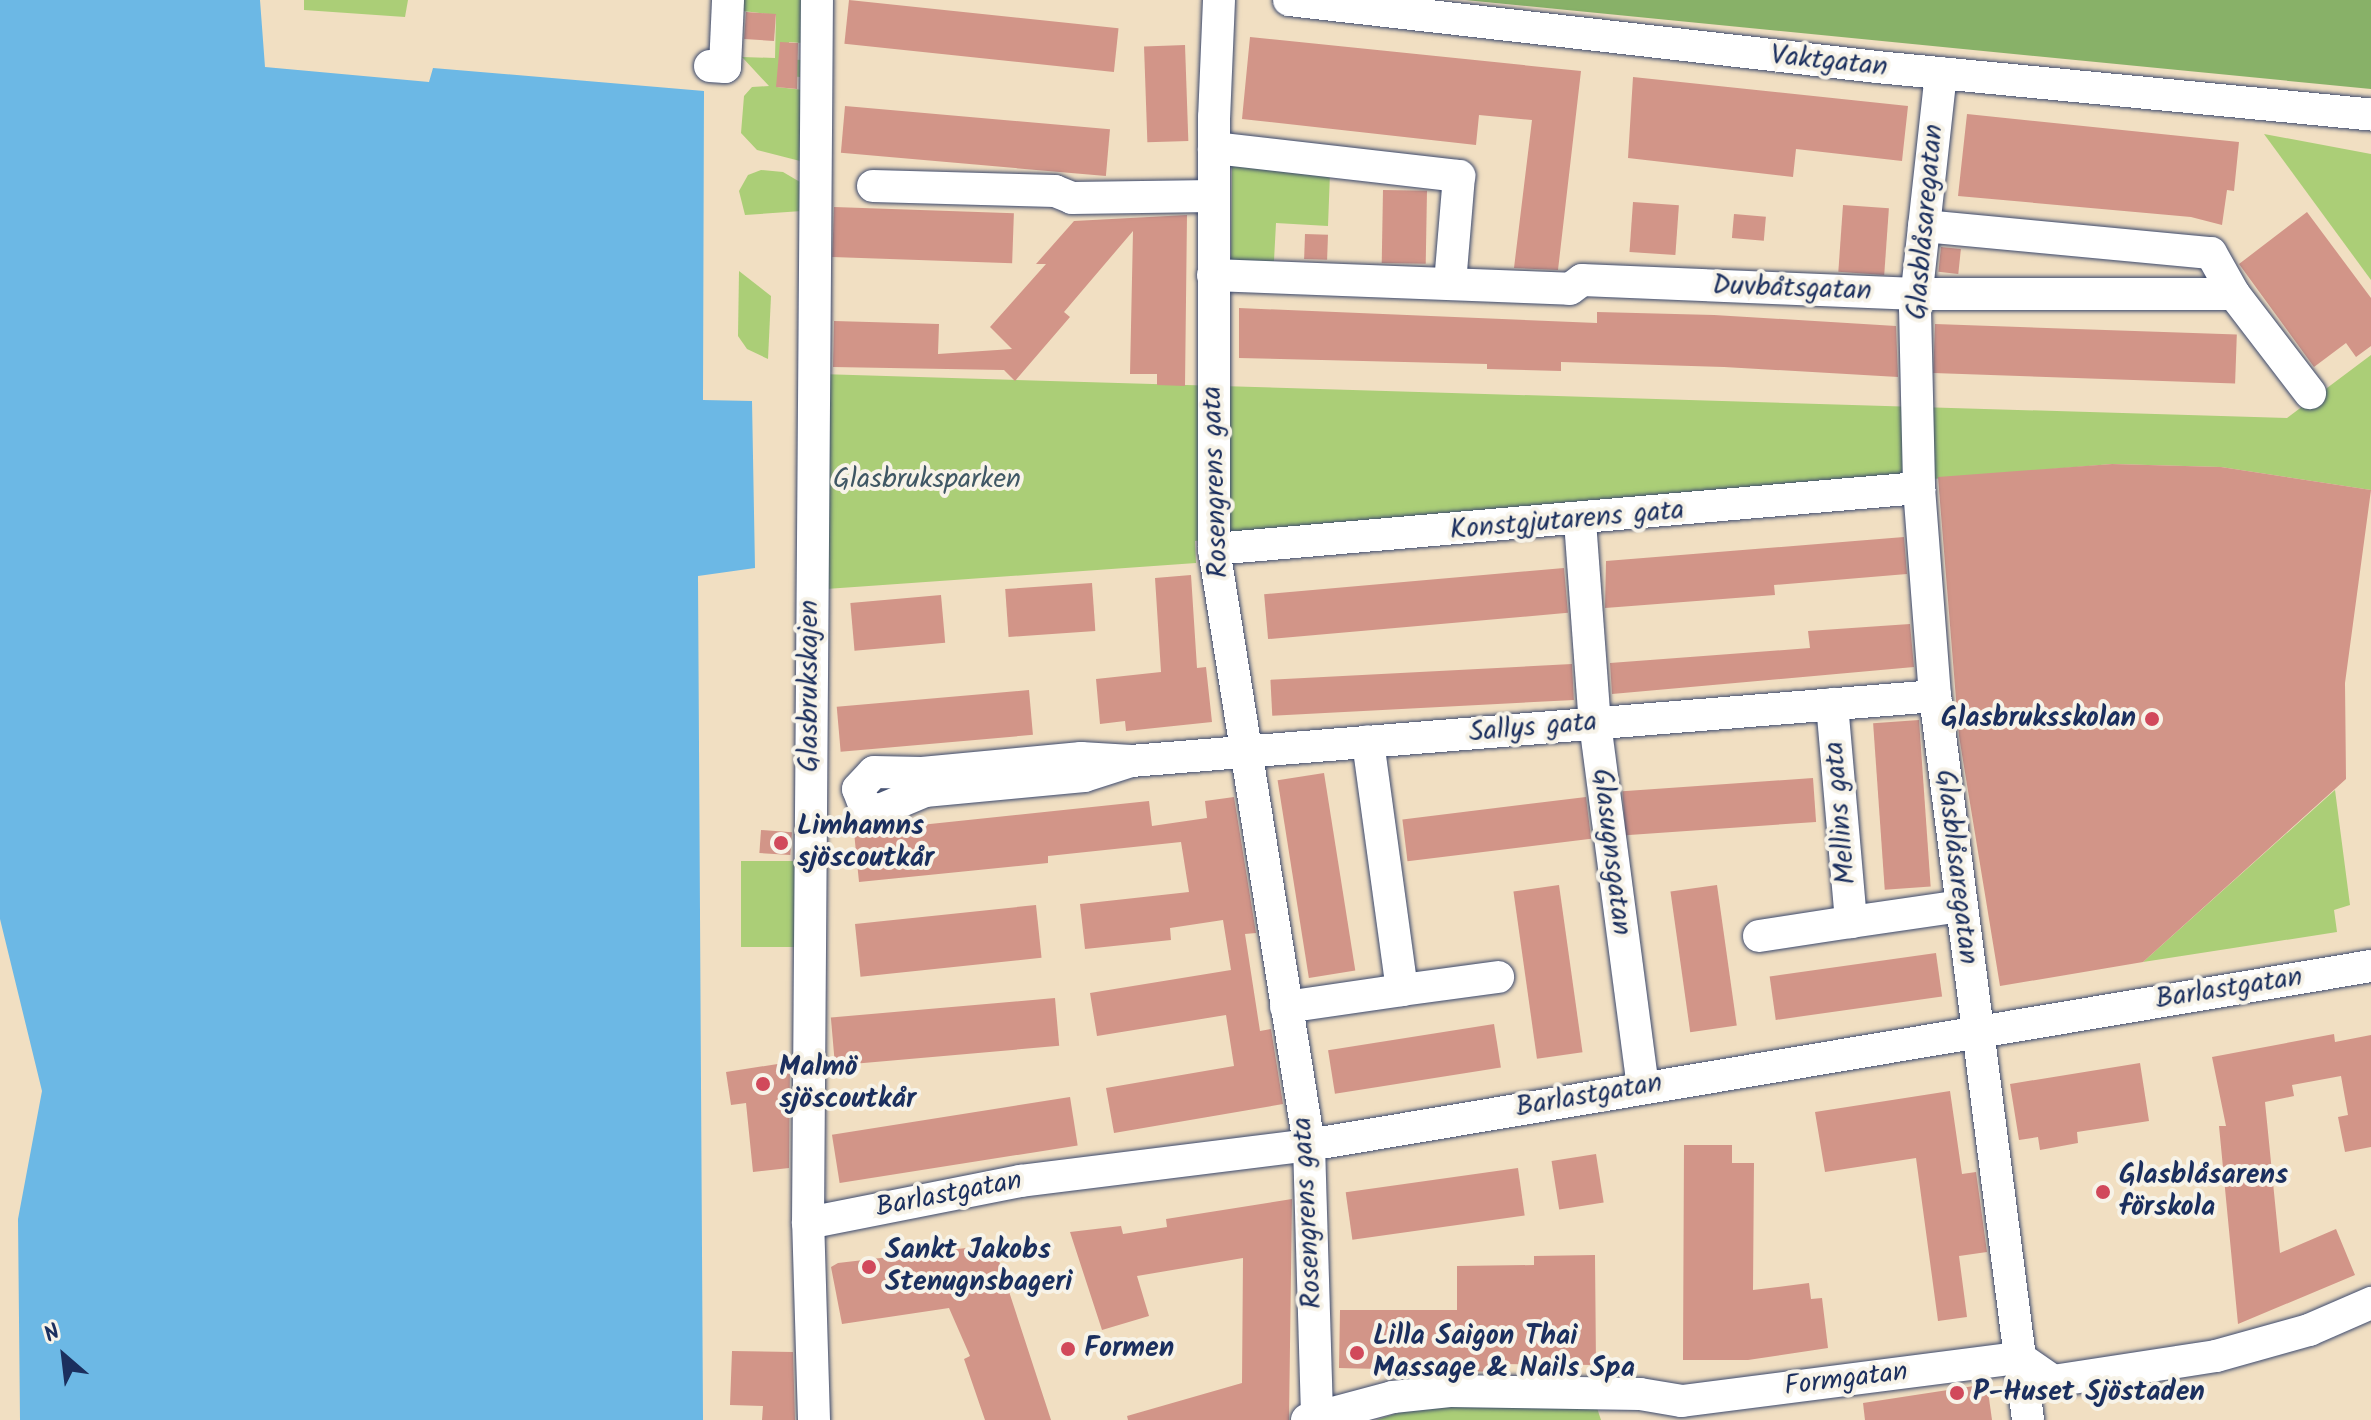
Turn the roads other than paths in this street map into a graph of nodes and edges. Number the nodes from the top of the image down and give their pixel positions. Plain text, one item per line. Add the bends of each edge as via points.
1 (728, 0) edge
2 (817, 0) edge
3 (1219, 0) edge
4 (1289, 0) edge
5 (710, 66) dead end
6 (1941, 73) junction
7 (2371, 115) edge
8 (1214, 148) junction
9 (873, 186) dead end
10 (1213, 196) junction
11 (1924, 226) junction
12 (1213, 275) junction
13 (1450, 283) junction
14 (1917, 294) junction
15 (2234, 294) junction
16 (2310, 393) dead end
17 (1919, 488) junction
18 (1580, 521) junction
19 (1214, 549) junction
20 (1935, 696) junction
21 (1832, 704) junction
22 (1595, 723) junction
23 (1368, 741) junction
24 (1244, 751) junction
25 (1131, 761) junction
26 (1961, 906) junction
27 (1851, 922) junction
28 (1759, 936) dead end
29 (2371, 966) edge
30 (1498, 977) dead end
31 (1402, 990) junction
32 (1286, 1007) junction
33 (1977, 1031) junction
34 (1643, 1087) junction
35 (1309, 1145) junction
36 (808, 1223) junction
37 (2371, 1303) edge
38 (2020, 1358) junction
39 (1313, 1418) edge
40 (814, 1420) edge
41 (2028, 1420) edge

1 - 5 street via 725,67
2 - 36 street, Glasbrukskajen
3 - 8 street, Rosengrens gata
4 - 6 street, Vaktgatan
6 - 7 street, Vaktgatan
6 - 11 street, Glasblåsaregatan
8 - 10 street, Rosengrens gata
8 - 13 street via 1459,176
9 - 10 street via 1055,191 1072,198
10 - 12 street, Rosengrens gata
11 - 14 street, Glasblåsaregatan
11 - 15 street via 2211,253
12 - 13 street, Duvbåtsgatan
12 - 19 street, Rosengrens gata
13 - 14 street, Duvbåtsgatan via 1570,289 1582,280
14 - 15 street, Duvbåtsgatan
14 - 17 street, Glasblåsaregatan
15 - 16 street
17 - 18 street, Konstgjutarens gata
17 - 20 street, Glasblåsaregatan
18 - 19 street, Konstgjutarens gata
18 - 22 street, Glasugnsgatan
19 - 24 street, Rosengrens gata
20 - 21 street, Sallys gata
20 - 26 street, Glasblåsaregatan
21 - 22 street, Sallys gata
21 - 27 street, Mellins gata
22 - 23 street, Sallys gata
22 - 34 street, Glasugnsgatan
23 - 24 street, Sallys gata
23 - 31 street
24 - 25 street, Sallys gata
24 - 32 street, Rosengrens gata
25 - 25 street, Sallys gata via 1081,758 922,773 874,772 858,789 865,807 880,810 925,791 1084,776
26 - 27 street, Mellins gata
26 - 33 street, Glasblåsaregatan
27 - 28 street, Mellins gata
29 - 33 street, Barlastgatan
30 - 31 street
31 - 32 street
32 - 35 street, Rosengrens gata
33 - 34 street, Barlastgatan
33 - 38 street, Glasblåsaregatan
34 - 35 street, Barlastgatan
35 - 36 street, Barlastgatan via 1021,1181
35 - 39 street, Rosengrens gata
36 - 40 street, Glasbrukskajen
37 - 38 street via 2309,1330 2166,1364 2053,1381
38 - 39 street, Formgatan via 1682,1401 1640,1394 1450,1391
38 - 41 street, Glasblåsaregatan

